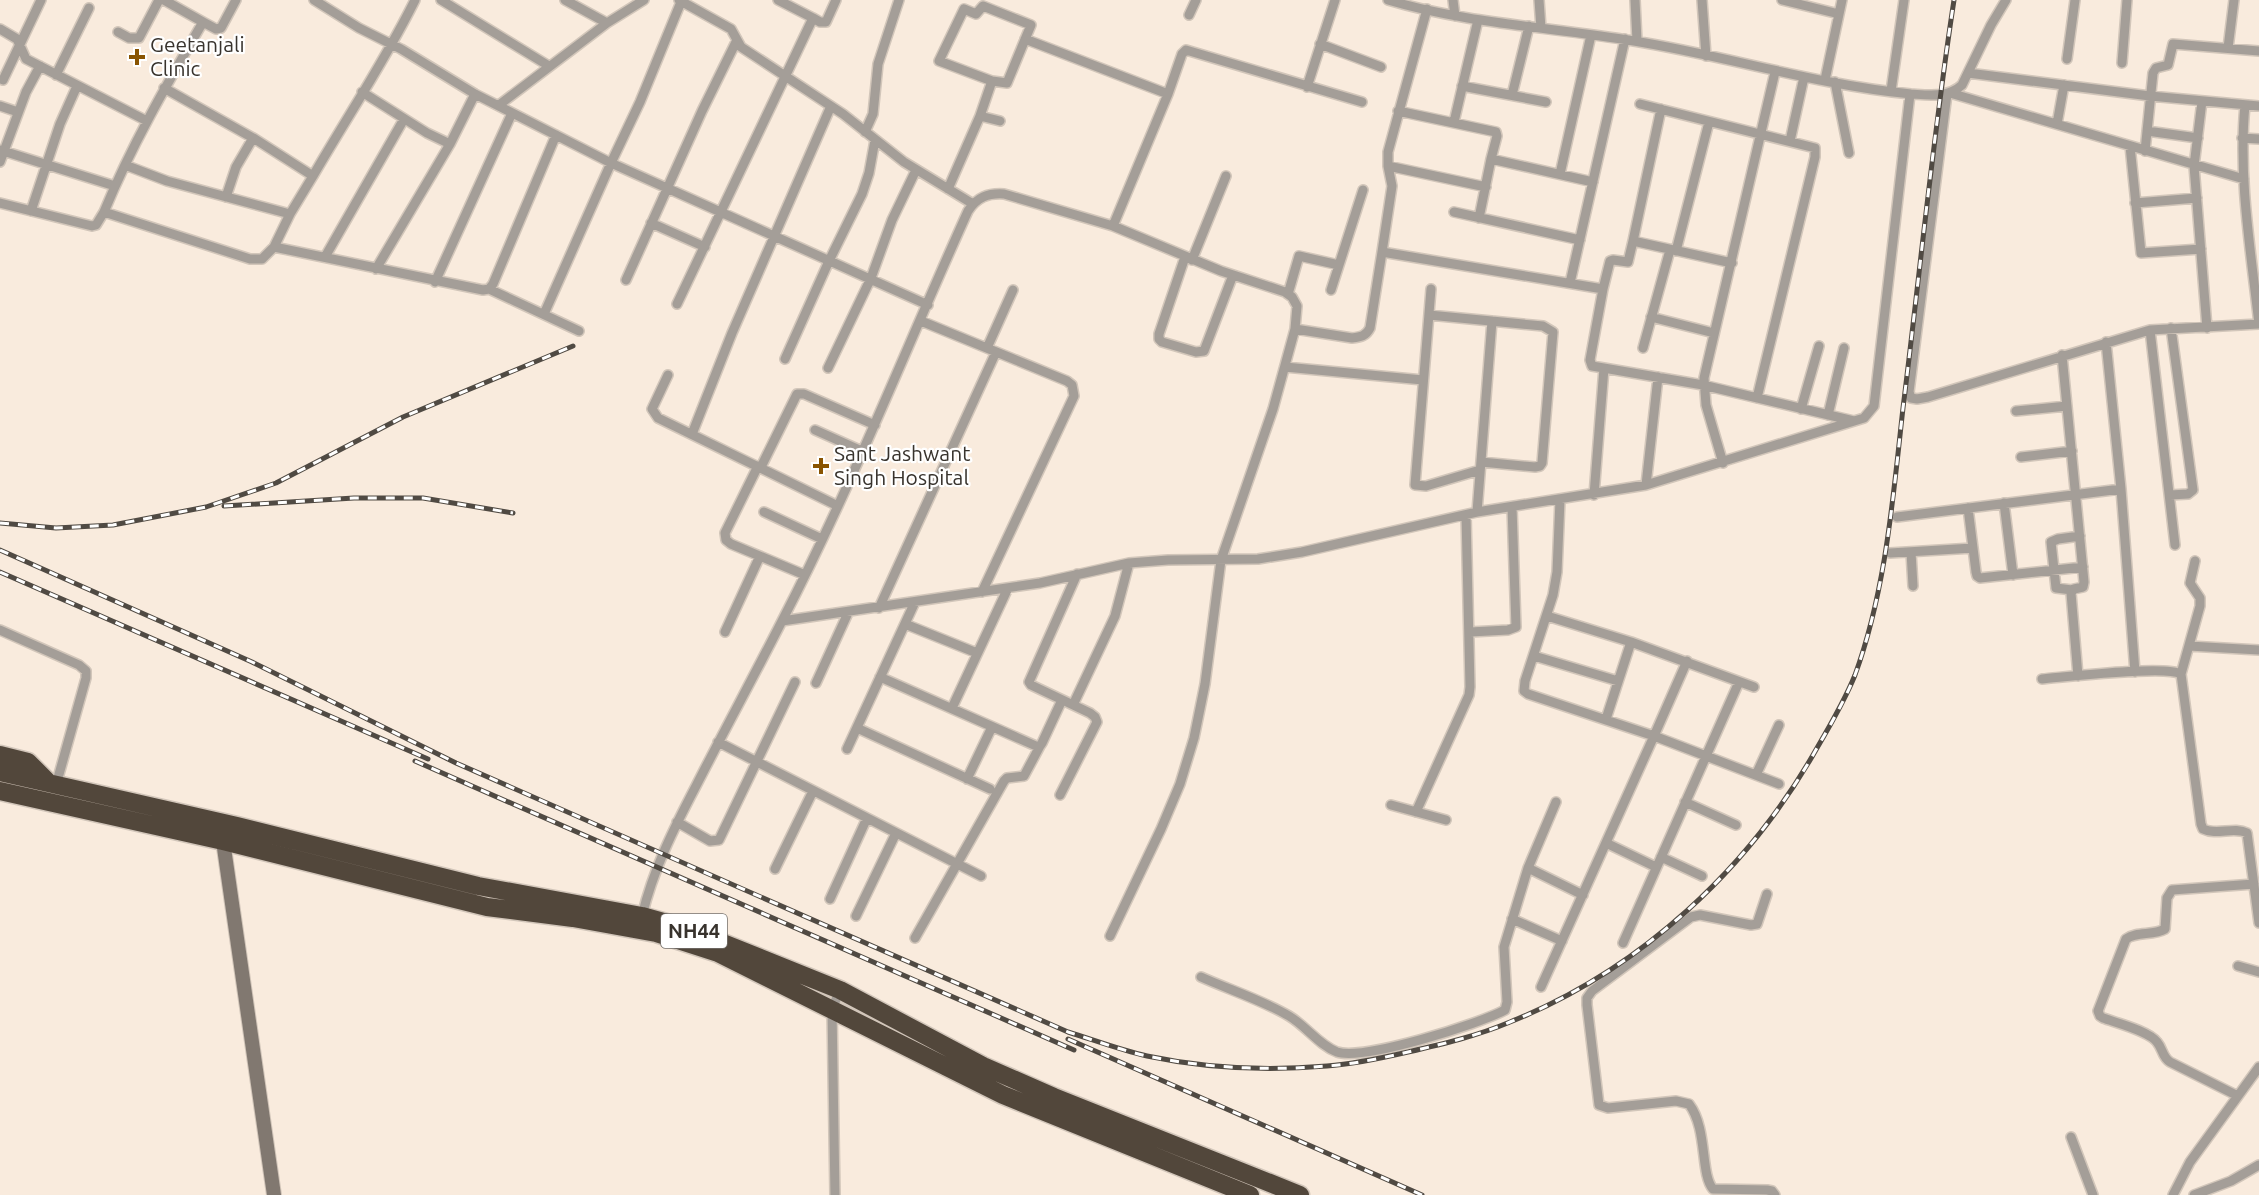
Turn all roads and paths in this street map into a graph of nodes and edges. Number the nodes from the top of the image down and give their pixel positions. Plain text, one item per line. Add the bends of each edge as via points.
1 (41, 0) edge
2 (159, 0) edge
3 (164, 0) edge
4 (236, 0) edge
5 (314, 0) edge
6 (415, 0) edge
7 (441, 0) edge
8 (565, 0) edge
9 (644, 0) edge
10 (778, 0) edge
11 (836, 0) edge
12 (899, 0) edge
13 (1196, 0) edge
14 (1335, 0) edge
15 (1388, 0) edge
16 (1453, 0) edge
17 (1539, 0) edge
18 (1635, 0) edge
19 (1702, 0) edge
20 (1782, 0) edge
21 (1842, 0) edge
22 (1904, 0) edge
23 (2006, 0) edge
24 (2075, 0) edge
25 (2127, 0) edge
26 (2234, 0) edge
27 (680, 1) edge
28 (1414, 3) edge
29 (178, 4) edge
30 (89, 8) dead end
31 (1427, 9) junction
32 (1839, 14) junction
33 (1189, 15) dead end
34 (1455, 16) junction
35 (813, 18) junction
36 (1478, 20) junction
37 (203, 22) junction
38 (607, 23) junction
39 (1529, 26) junction
40 (1541, 28) junction
41 (0, 29) edge
42 (118, 32) dead end
43 (1591, 35) junction
44 (1025, 39) junction
45 (1625, 39) junction
46 (1637, 41) junction
47 (736, 42) junction
48 (21, 43) junction
49 (1320, 44) junction
50 (393, 45) junction
51 (2228, 48) junction
52 (2259, 51) edge
53 (1706, 56) junction
54 (2067, 59) dead end
55 (2122, 63) dead end
56 (40, 66) junction
57 (549, 66) junction
58 (1381, 67) dead end
59 (1775, 72) junction
60 (1968, 73) junction
61 (56, 75) junction
62 (785, 77) junction
63 (1804, 77) junction
64 (3, 80) dead end
65 (992, 81) junction
66 (1825, 81) junction
67 (1835, 82) junction
68 (2064, 85) junction
69 (77, 86) junction
70 (1462, 86) junction
71 (1307, 87) junction
72 (164, 88) junction
73 (1891, 91) junction
74 (362, 92) junction
75 (1948, 93) junction
76 (475, 94) junction
77 (1168, 94) junction
78 (1910, 94) junction
79 (1512, 95) junction
80 (2150, 96) junction
81 (2202, 101) junction
82 (1362, 102) dead end
83 (1546, 102) dead end
84 (1640, 104) dead end
85 (499, 105) junction
86 (2245, 105) junction
87 (0, 106) edge
88 (831, 106) junction
89 (2259, 106) edge
90 (1661, 110) junction
91 (1398, 111) junction
92 (18, 112) junction
93 (512, 113) junction
94 (980, 116) junction
95 (404, 119) junction
96 (1000, 121) dead end
97 (147, 122) junction
98 (1454, 122) junction
99 (1709, 122) junction
100 (2057, 124) junction
101 (2147, 131) junction
102 (865, 132) junction
103 (1761, 133) junction
104 (556, 135) junction
105 (253, 138) junction
106 (2198, 138) junction
107 (2242, 138) junction
108 (2259, 139) edge
109 (875, 140) junction
110 (1790, 141) junction
111 (450, 144) junction
112 (2130, 146) junction
113 (2, 150) edge
114 (2145, 151) junction
115 (1848, 153) dead end
116 (1491, 159) junction
117 (0, 162) edge
118 (611, 163) junction
119 (46, 164) junction
120 (124, 165) junction
121 (1388, 166) junction
122 (2194, 166) junction
123 (916, 170) junction
124 (1560, 174) junction
125 (313, 176) junction
126 (1226, 176) dead end
127 (2244, 179) junction
128 (1593, 182) junction
129 (114, 186) junction
130 (1485, 186) junction
131 (667, 187) junction
132 (948, 189) junction
133 (1363, 190) dead end
134 (226, 197) junction
135 (2197, 198) junction
136 (0, 203) edge
137 (2135, 203) junction
138 (973, 204) junction
139 (31, 211) junction
140 (104, 212) junction
141 (722, 212) junction
142 (1454, 213) dead end
143 (290, 214) junction
144 (1479, 218) junction
145 (651, 223) junction
146 (2259, 224) edge
147 (2248, 225) junction
148 (1113, 226) junction
149 (777, 236) junction
150 (1580, 240) junction
151 (1633, 241) junction
152 (274, 248) junction
153 (705, 248) junction
154 (2201, 249) junction
155 (1673, 250) junction
156 (1382, 252) junction
157 (325, 257) junction
158 (1188, 258) junction
159 (829, 261) junction
160 (1732, 263) junction
161 (1339, 265) junction
162 (376, 268) junction
163 (1233, 275) junction
164 (871, 278) junction
165 (626, 280) dead end
166 (435, 282) junction
167 (1570, 283) junction
168 (489, 289) junction
169 (1013, 290) dead end
170 (1331, 290) dead end
171 (1431, 290) dead end
172 (1604, 290) junction
173 (1288, 294) junction
174 (677, 304) dead end
175 (928, 305) junction
176 (544, 314) junction
177 (1429, 315) junction
178 (1651, 317) junction
179 (921, 321) junction
180 (1492, 321) junction
181 (2259, 324) edge
182 (2171, 328) junction
183 (2207, 328) junction
184 (1295, 329) junction
185 (2150, 330) junction
186 (579, 331) dead end
187 (1714, 333) junction
188 (2106, 342) junction
189 (1819, 346) dead end
190 (1643, 348) dead end
191 (1844, 348) dead end
192 (991, 350) junction
193 (2062, 355) junction
194 (785, 359) dead end
195 (1285, 367) junction
196 (828, 368) dead end
197 (1604, 368) junction
198 (668, 375) dead end
199 (1658, 377) junction
200 (1423, 380) junction
201 (1703, 385) junction
202 (1757, 398) junction
203 (2067, 406) junction
204 (1801, 409) junction
205 (2016, 411) dead end
206 (1828, 415) junction
207 (1854, 421) junction
208 (875, 425) junction
209 (815, 430) dead end
210 (692, 434) junction
211 (2072, 451) junction
212 (862, 452) junction
213 (2021, 457) dead end
214 (1723, 463) junction
215 (759, 466) junction
216 (1481, 466) junction
217 (1646, 485) junction
218 (2121, 489) junction
219 (1594, 495) junction
220 (2076, 495) junction
221 (2170, 495) junction
222 (1560, 500) junction
223 (2004, 503) junction
224 (838, 506) junction
225 (1512, 507) junction
226 (1968, 508) junction
227 (764, 512) dead end
228 (1477, 512) junction
229 (1466, 515) junction
230 (1897, 517) dead end
231 (2080, 536) junction
232 (822, 539) junction
233 (2175, 545) dead end
234 (1973, 548) junction
235 (1911, 552) junction
236 (1890, 553) dead end
237 (760, 556) junction
238 (1221, 560) junction
239 (2196, 561) dead end
240 (1129, 563) junction
241 (2083, 567) junction
242 (2054, 570) junction
243 (1077, 574) junction
244 (804, 575) junction
245 (2013, 575) junction
246 (1913, 586) dead end
247 (1008, 588) junction
248 (2072, 590) junction
249 (982, 592) junction
250 (915, 602) junction
251 (879, 608) junction
252 (848, 613) junction
253 (1547, 616) junction
254 (782, 621) junction
255 (905, 624) junction
256 (0, 630) edge
257 (726, 632) dead end
258 (1470, 632) junction
259 (1631, 642) junction
260 (2189, 646) junction
261 (2259, 650) edge
262 (977, 653) junction
263 (1534, 657) junction
264 (1687, 661) junction
265 (2135, 672) junction
266 (2181, 674) junction
267 (2078, 676) junction
268 (880, 677) junction
269 (2042, 679) dead end
270 (1618, 681) junction
271 (795, 682) dead end
272 (1739, 682) junction
273 (816, 683) dead end
274 (1754, 687) dead end
275 (1062, 700) junction
276 (1073, 705) junction
277 (952, 708) junction
278 (1606, 719) junction
279 (1779, 725) dead end
280 (992, 727) junction
281 (857, 728) junction
282 (1654, 736) junction
283 (718, 742) junction
284 (1040, 746) junction
285 (847, 749) dead end
286 (0, 755) edge
287 (1706, 756) junction
288 (756, 761) junction
289 (0, 772) edge
290 (1756, 775) junction
291 (967, 779) junction
292 (53, 784) junction
293 (1779, 784) dead end
294 (990, 789) dead end
295 (813, 790) junction
296 (0, 791) edge
297 (1060, 795) dead end
298 (1556, 802) dead end
299 (1685, 802) junction
300 (1390, 805) dead end
301 (1416, 812) junction
302 (867, 818) junction
303 (1446, 820) dead end
304 (677, 822) junction
305 (1736, 825) dead end
306 (896, 833) junction
307 (224, 841) junction
308 (1606, 843) junction
309 (1661, 857) junction
310 (958, 865) junction
311 (1656, 867) junction
312 (1528, 868) junction
313 (775, 869) dead end
314 (981, 876) dead end
315 (1702, 876) dead end
316 (2254, 884) junction
317 (1767, 894) dead end
318 (1583, 895) junction
319 (830, 898) dead end
320 (642, 916) junction
321 (856, 916) dead end
322 (1512, 919) junction
323 (2259, 923) edge
324 (1110, 936) dead end
325 (915, 938) dead end
326 (1562, 940) junction
327 (1623, 944) dead end
328 (2238, 966) dead end
329 (2259, 972) edge
330 (1201, 977) dead end
331 (1541, 987) dead end
332 (840, 990) junction
333 (832, 1009) junction
334 (2259, 1067) edge
335 (2238, 1096) junction
336 (2071, 1137) dead end
337 (2259, 1165) edge
338 (274, 1195) edge
339 (835, 1195) edge
340 (1250, 1195) edge
341 (1300, 1195) edge
342 (1775, 1195) edge
343 (2093, 1195) edge
344 (2173, 1195) edge
345 (2185, 1195) edge
346 (2194, 1195) edge

1 - 48 street
2 - 42 street via 138,38
3 - 29 street
4 - 37 street via 221,28
5 - 50 street
6 - 50 street
7 - 57 street
8 - 38 street
9 - 38 street
10 - 35 street
11 - 35 street via 826,22
12 - 102 street via 878,64 873,114
13 - 33 street
14 - 49 street
15 - 28 street
16 - 34 street
17 - 40 street
18 - 46 street
19 - 53 street
20 - 32 street
21 - 32 street
22 - 73 street
23 - 60 street
24 - 54 street
25 - 55 street
26 - 51 street
27 - 47 street via 731,29
27 - 118 street
28 - 31 street
29 - 37 street
30 - 61 street
31 - 34 street
31 - 91 street
32 - 66 street
34 - 36 street
35 - 62 street
36 - 39 street
36 - 70 street
37 - 72 street
38 - 57 street
39 - 40 street
39 - 79 street
40 - 43 street
41 - 48 street
43 - 45 street
43 - 124 street
44 - 65 street via 1007,84
44 - 65 street via 1031,25 983,6 976,14 964,9 939,61
44 - 77 street
45 - 46 street
45 - 128 street
46 - 53 street
47 - 62 street
47 - 131 street
48 - 56 street via 26,59
48 - 64 street
49 - 58 street
49 - 71 street
50 - 74 street
50 - 76 street
51 - 52 street
51 - 80 street via 2173,44 2168,65 2154,70
53 - 59 street
56 - 61 street
56 - 92 street
57 - 85 street
59 - 63 street
59 - 103 street
60 - 68 street
60 - 75 street via 1962,85
61 - 69 street
62 - 88 street
62 - 141 street
63 - 66 street
63 - 110 street
65 - 94 street
66 - 67 street
67 - 73 street
67 - 115 street
68 - 80 street
68 - 100 street
69 - 97 street
69 - 119 street
70 - 79 street
70 - 98 street
71 - 77 street via 1186,50
71 - 82 street
72 - 97 street
72 - 105 street
73 - 78 street
74 - 95 street
74 - 125 street
75 - 78 street
75 - 100 street
75 - 193 street via 1911,398 1928,397
76 - 85 street
76 - 111 street
77 - 148 street
78 - 207 street via 1874,406 1864,418
79 - 83 street
80 - 81 street
80 - 101 street
81 - 86 street
81 - 106 street
84 - 90 street
85 - 93 street
86 - 89 street
86 - 107 street
87 - 92 street
88 - 102 street
88 - 149 street
90 - 99 street
90 - 151 street
91 - 98 street
91 - 121 street
92 - 113 street
93 - 104 street
93 - 166 street
94 - 96 street
94 - 132 street
95 - 111 street
95 - 157 street
97 - 120 street
98 - 116 street via 1496,132
99 - 103 street
99 - 155 street
100 - 112 street
101 - 106 street
101 - 114 street
102 - 109 street
103 - 110 street
103 - 160 street
104 - 118 street
104 - 168 street
105 - 125 street
105 - 134 street via 236,167
106 - 122 street
107 - 108 street
107 - 127 street
109 - 123 street
109 - 159 street via 868,179
110 - 202 street via 1815,148 1816,152
111 - 162 street
112 - 114 street
112 - 137 street
113 - 117 street
113 - 119 street
114 - 122 street
116 - 124 street
116 - 130 street
118 - 131 street
118 - 176 street
119 - 129 street
119 - 139 street
120 - 129 street
120 - 134 street
121 - 130 street
121 - 156 street via 1392,186
122 - 127 street
122 - 135 street
123 - 132 street
123 - 164 street
124 - 128 street
125 - 143 street
126 - 158 street
127 - 147 street
128 - 150 street
129 - 140 street
130 - 144 street
131 - 141 street
131 - 145 street
132 - 138 street
133 - 161 street
134 - 143 street
135 - 137 street
135 - 154 street
136 - 139 street
137 - 154 street via 2141,254
138 - 148 street via 984,195 1004,194
138 - 175 street
139 - 140 street via 92,226
140 - 152 street via 250,259 262,259
141 - 149 street
141 - 153 street
142 - 144 street
143 - 152 street
144 - 150 street
145 - 153 street
145 - 165 street
146 - 147 street
147 - 181 street
148 - 158 street
149 - 159 street
149 - 210 street via 732,333
150 - 167 street
151 - 155 street
151 - 172 street via 1628,262 1610,261
152 - 157 street
153 - 174 street
154 - 183 street
155 - 160 street
155 - 178 street
156 - 167 street
156 - 184 street via 1367,334 1352,338
157 - 162 street
158 - 163 street
158 - 163 street via 1161,328 1162,342 1204,351
159 - 164 street
159 - 194 street
160 - 187 street
161 - 170 street
161 - 173 street via 1299,256
162 - 166 street
163 - 173 street
164 - 175 street
164 - 196 street
166 - 168 street via 479,291
167 - 172 street
168 - 176 street
169 - 192 street
171 - 177 street
172 - 197 street via 1590,360 1592,366
173 - 184 street via 1297,306
175 - 179 street
176 - 186 street
177 - 180 street
177 - 200 street
178 - 187 street
178 - 190 street
179 - 192 street
179 - 208 street
180 - 216 street
180 - 216 street via 1543,326 1553,336 1542,463 1535,467
181 - 183 street
182 - 183 street
182 - 185 street
182 - 221 street via 2193,486 2188,494
184 - 195 street
185 - 188 street
185 - 221 street
187 - 201 street
188 - 193 street
188 - 218 street
189 - 204 street
191 - 206 street
192 - 249 street via 1067,381 1074,396
192 - 251 street
193 - 203 street
195 - 200 street
195 - 238 street
197 - 199 street
197 - 219 street
198 - 210 street via 653,412
199 - 201 street
199 - 217 street
200 - 216 street via 1415,485 1426,486
201 - 202 street
201 - 214 street
202 - 204 street
203 - 205 street
203 - 211 street
204 - 206 street
206 - 207 street
207 - 214 street
208 - 212 street
208 - 215 street via 797,394
209 - 212 street
210 - 215 street
211 - 213 street
211 - 220 street
212 - 224 street
214 - 217 street
215 - 224 street
215 - 237 street via 725,536 728,543
216 - 228 street
217 - 219 street
218 - 220 street
218 - 265 street
219 - 222 street
220 - 223 street
220 - 231 street
221 - 233 street
222 - 225 street
222 - 253 street via 1556,578
223 - 226 street
223 - 245 street
224 - 232 street
225 - 228 street
225 - 258 street via 1516,627
226 - 230 street
226 - 234 street
227 - 232 street
228 - 229 street
229 - 238 street via 1302,552
229 - 258 street
231 - 241 street
231 - 242 street via 2051,542
232 - 244 street
234 - 235 street
234 - 245 street via 1977,576
235 - 236 street
235 - 246 street
237 - 244 street
237 - 257 street
238 - 240 street
238 - 324 street via 1194,738 1161,829
239 - 260 street via 2190,583 2201,602
240 - 243 street
240 - 276 street via 1115,616
241 - 242 street
241 - 248 street via 2084,585
242 - 245 street
242 - 248 street via 2056,588
243 - 247 street
243 - 275 street via 1029,682
244 - 254 street
247 - 249 street
247 - 262 street
248 - 267 street
249 - 250 street
250 - 251 street
250 - 255 street
251 - 252 street
252 - 254 street
252 - 273 street
253 - 259 street
253 - 263 street
254 - 283 street
255 - 262 street
255 - 268 street
256 - 292 street via 86,671
258 - 301 street via 1469,695
259 - 264 street
259 - 270 street
260 - 261 street
260 - 266 street
262 - 277 street
263 - 270 street
263 - 278 street via 1524,691
264 - 272 street
264 - 282 street
265 - 266 street
265 - 267 street
266 - 316 street via 2201,824 2212,832 2247,833
267 - 269 street
268 - 277 street
268 - 281 street
270 - 278 street
271 - 288 street
272 - 274 street
272 - 287 street
275 - 276 street
275 - 284 street
276 - 297 street via 1097,722
277 - 280 street
278 - 282 street
279 - 290 street
280 - 284 street
280 - 291 street
281 - 285 street
281 - 291 street
282 - 287 street
282 - 308 street
283 - 288 street
283 - 304 street
284 - 310 street via 1024,776 1005,779
286 - 292 highway via 28,762
287 - 290 street
287 - 299 street
288 - 295 street
288 - 304 street via 719,840 710,841
289 - 292 highway, NH44
290 - 293 street
291 - 294 street
292 - 320 highway, NH44 via 478,886
295 - 302 street
295 - 313 street
296 - 307 highway, NH44
298 - 312 street
299 - 305 street
299 - 309 street
300 - 301 street
301 - 303 street
302 - 306 street
302 - 319 street
304 - 320 street
306 - 310 street
306 - 321 street
307 - 333 highway, NH44 via 477,904 656,933 718,953
307 - 338 street
308 - 311 street
308 - 318 street
309 - 311 street
309 - 315 street
310 - 314 street
310 - 325 street
311 - 327 street
312 - 318 street
312 - 322 street
316 - 323 street
316 - 335 street via 2172,890 2167,898 2165,929 2126,939 2098,1011 2103,1018 2154,1038 2170,1062
317 - 342 street via 1757,924 1691,917 1592,991 1587,1005 1599,1105 1608,1108 1676,1101 1689,1104 1700,1126 1708,1180 1713,1189 1767,1190
318 - 326 street
320 - 332 highway, NH44 via 688,929
322 - 326 street
322 - 330 street via 1504,947 1505,1010 1413,1042 1339,1053 1289,1016
326 - 331 street
328 - 329 street
332 - 333 street
332 - 341 highway, NH44 via 982,1066
333 - 339 street
333 - 340 highway, NH44 via 1003,1095
334 - 335 street
335 - 344 street via 2190,1162
336 - 343 street
337 - 346 street
344 - 345 street

